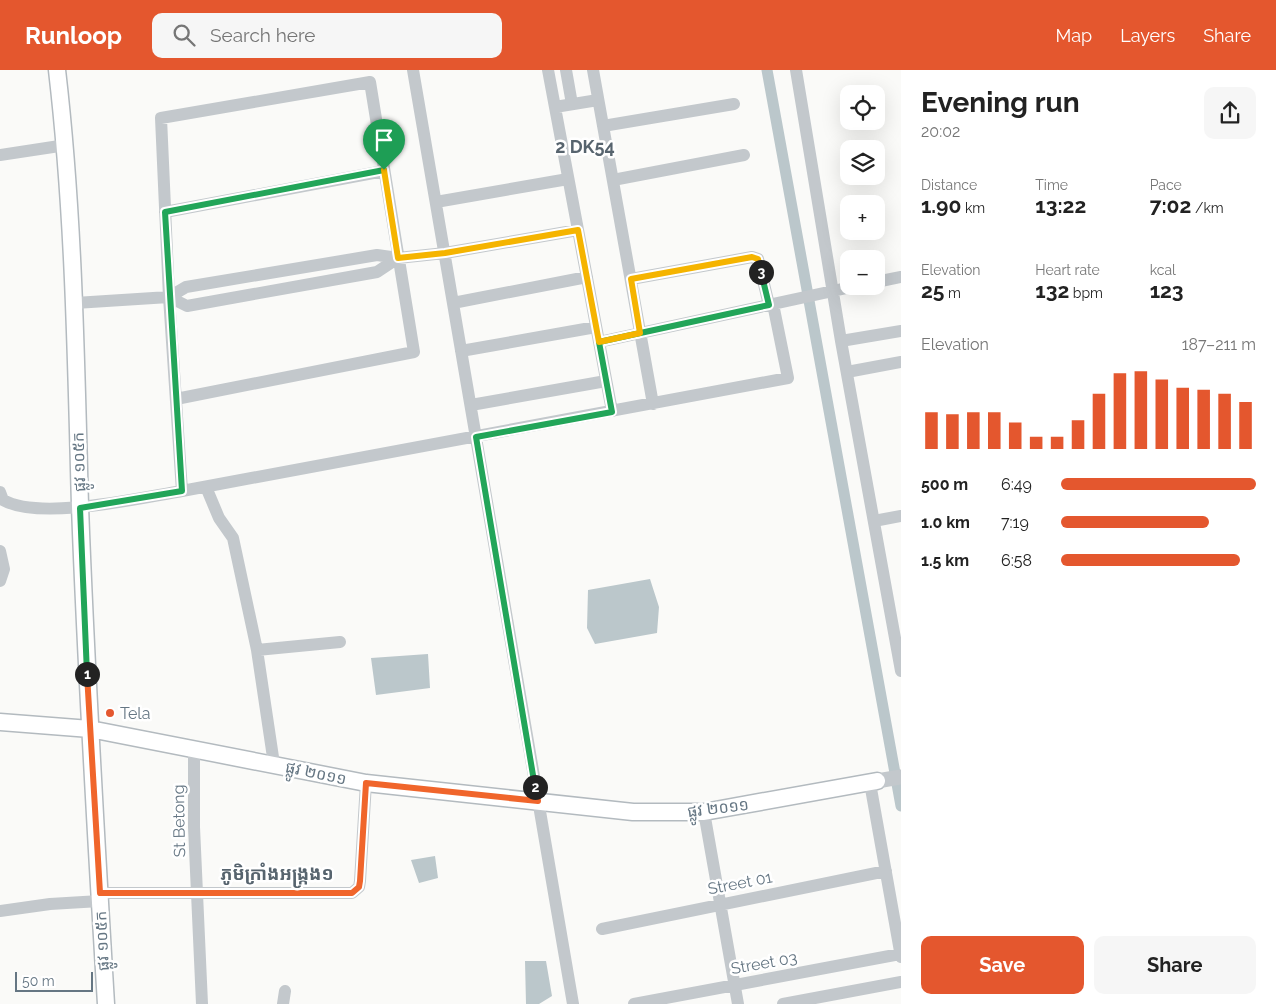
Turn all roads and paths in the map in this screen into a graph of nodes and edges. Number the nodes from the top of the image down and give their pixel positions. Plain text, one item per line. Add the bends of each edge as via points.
1 (57, 70) edge
2 (413, 70) edge
3 (548, 70) edge
4 (566, 70) edge
5 (593, 70) edge
6 (796, 70) edge
7 (598, 100) junction
8 (572, 104) junction
9 (734, 104) dead end
10 (555, 107) junction
11 (603, 126) junction
12 (66, 145) junction
13 (0, 155) edge
14 (744, 155) dead end
15 (384, 170) junction
16 (568, 179) junction
17 (613, 180) junction
18 (436, 202) junction
19 (165, 212) junction
20 (578, 230) junction
21 (445, 253) junction
22 (398, 258) junction
23 (587, 277) junction
24 (901, 277) edge
25 (631, 279) junction
26 (885, 280) edge
27 (840, 289) edge
28 (827, 292) junction
29 (169, 297) junction
30 (75, 303) junction
31 (453, 303) junction
32 (771, 304) junction
33 (596, 327) junction
34 (901, 331) edge
35 (640, 333) junction
36 (599, 342) junction
37 (841, 342) junction
38 (462, 351) junction
39 (901, 362) edge
40 (847, 372) junction
41 (606, 380) junction
42 (176, 399) junction
43 (653, 404) junction
44 (470, 405) junction
45 (612, 412) junction
46 (476, 437) junction
47 (206, 486) junction
48 (182, 491) junction
49 (0, 492) edge
50 (80, 508) junction
51 (901, 516) edge
52 (874, 521) junction
53 (0, 551) edge
54 (0, 581) edge
55 (340, 642) dead end
56 (257, 650) junction
57 (901, 671) edge
58 (0, 722) edge
59 (90, 729) junction
60 (194, 749) junction
61 (274, 764) junction
62 (901, 777) edge
63 (873, 782) junction
64 (366, 783) junction
65 (538, 801) junction
66 (704, 812) junction
67 (886, 871) junction
68 (198, 892) junction
69 (100, 897) junction
70 (720, 904) junction
71 (0, 911) edge
72 (602, 929) dead end
73 (901, 956) edge
74 (901, 982) edge
75 (734, 984) junction
76 (659, 1002) edge
77 (200, 1003) edge
78 (106, 1004) edge
79 (573, 1004) edge
80 (634, 1004) edge
81 (738, 1004) edge
82 (783, 1004) edge

1 - 12 main road, ផ្លូវ ១០៥ក
2 - 18 street
3 - 10 street
4 - 8 street
5 - 7 street
6 - 28 street
7 - 8 street
7 - 11 street
8 - 10 street
9 - 11 street
10 - 16 street
11 - 17 street
12 - 13 street
12 - 30 main road, ផ្លូវ ១០៥ក
14 - 17 street
15 - 19 street
15 - 19 street via 370,82 161,118
15 - 22 street
16 - 18 street
16 - 20 street
17 - 25 street
18 - 21 street
19 - 29 street
20 - 21 street
20 - 23 street
21 - 22 street
21 - 31 street
22 - 29 street via 377,254 186,287
22 - 29 street via 378,272 187,306
22 - 42 street via 414,352
23 - 31 street
23 - 33 street
24 - 26 street
25 - 32 street via 752,257 758,259
25 - 35 street
27 - 28 street
28 - 32 street
28 - 37 street
29 - 30 street
29 - 42 street
30 - 50 main road, ផ្លូវ ១០៥ក
31 - 38 street
32 - 35 street
32 - 43 street via 788,378
33 - 36 street
33 - 38 street
34 - 37 street
35 - 36 street
35 - 43 street
36 - 41 street
37 - 40 street
38 - 44 street
39 - 40 street
40 - 52 street
41 - 44 street
41 - 45 street
42 - 48 street
43 - 45 street
44 - 46 street
45 - 46 street
46 - 47 street
46 - 65 street
47 - 48 street
47 - 56 street via 219,518 233,538
48 - 50 street
49 - 50 street via 3,500 14,506
50 - 59 main road, ផ្លូវ ១០៥ក
51 - 52 street
52 - 57 street
53 - 54 street via 4,569
55 - 56 street
56 - 61 street
58 - 59 main road, ផ្លូវ ២០១១
59 - 60 main road, ផ្លូវ ២០១១
59 - 69 main road, ផ្លូវ ១០៥ក
60 - 61 main road, ផ្លូវ ២០១១
60 - 68 street, St Betong
61 - 64 main road, ផ្លូវ ២០១១
62 - 63 street, ផ្លូវ ២០១១
63 - 66 main road, ផ្លូវ ២០១១
63 - 67 street
64 - 65 main road, ផ្លូវ ២០១១
64 - 68 street via 360,881 352,893
65 - 66 main road, ផ្លូវ ២០១១ via 633,812
65 - 79 street
66 - 70 street
67 - 70 street, Street 01
67 - 73 street
68 - 69 street
68 - 77 street, St Betong
69 - 71 street
69 - 78 main road, ផ្លូវ ១០៥ក
70 - 72 street, Street 01
70 - 75 street
73 - 75 street, Street 03
74 - 82 street
75 - 76 street, Street 03
75 - 81 street
76 - 80 street, Street 03

